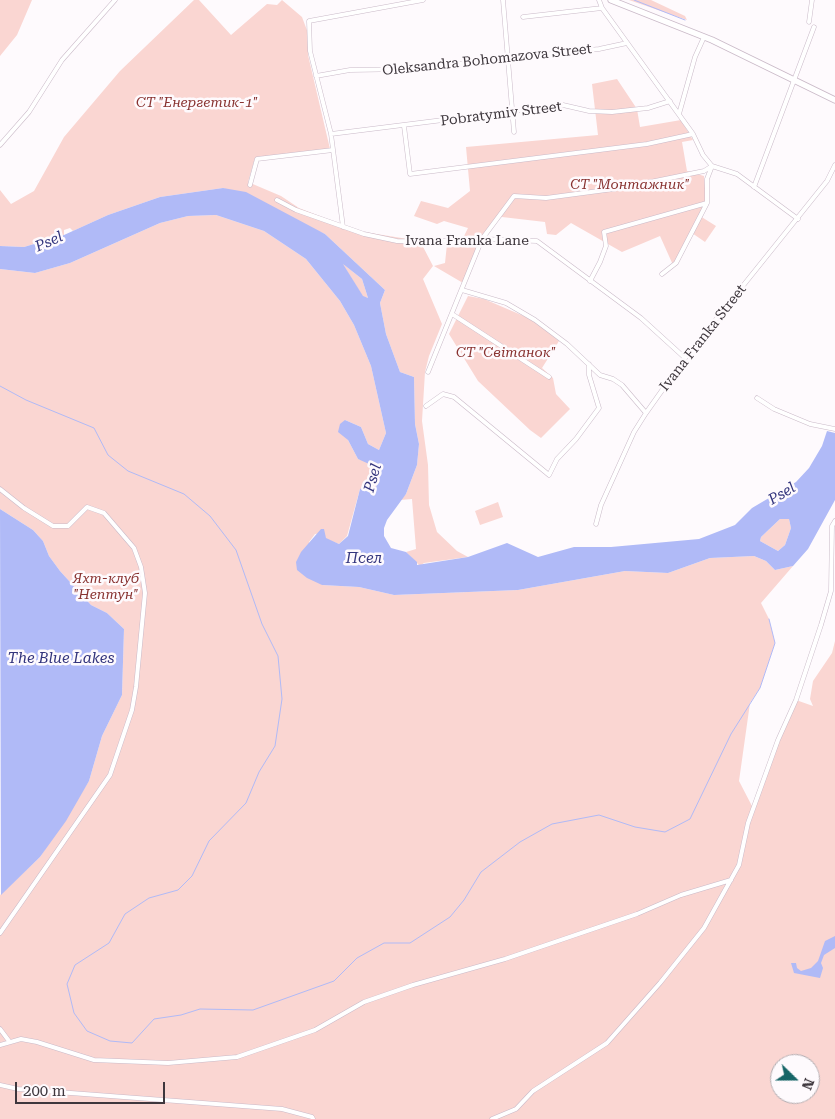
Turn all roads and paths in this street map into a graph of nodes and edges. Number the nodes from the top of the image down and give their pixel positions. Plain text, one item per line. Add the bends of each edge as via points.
1 (115, 0) edge
2 (423, 0) edge
3 (503, 0) edge
4 (599, 0) edge
5 (611, 0) edge
6 (812, 0) edge
7 (602, 8) junction
8 (523, 17) dead end
9 (809, 22) dead end
10 (814, 27) dead end
11 (704, 37) junction
12 (627, 43) junction
13 (507, 57) junction
14 (316, 76) junction
15 (793, 82) junction
16 (835, 100) edge
17 (670, 101) junction
18 (512, 110) junction
19 (679, 114) junction
20 (404, 126) junction
21 (514, 132) dead end
22 (330, 134) junction
23 (693, 134) junction
24 (0, 145) edge
25 (333, 150) junction
26 (835, 165) edge
27 (712, 166) junction
28 (250, 185) dead end
29 (754, 187) junction
30 (277, 200) dead end
31 (707, 203) junction
32 (798, 219) junction
33 (343, 227) junction
34 (482, 239) junction
35 (662, 274) dead end
36 (590, 281) junction
37 (462, 290) junction
38 (452, 314) junction
39 (685, 358) junction
40 (589, 364) junction
41 (428, 372) dead end
42 (549, 377) dead end
43 (758, 398) dead end
44 (426, 406) dead end
45 (646, 413) junction
46 (835, 429) edge
47 (0, 489) edge
48 (835, 520) edge
49 (596, 524) dead end
50 (731, 880) junction
51 (0, 933) edge
52 (0, 1029) edge
53 (9, 1041) junction
54 (0, 1045) edge
55 (0, 1085) edge
56 (313, 1119) edge
57 (492, 1119) edge

1 - 24 street via 62,60 29,112
2 - 14 street via 309,21 310,51
3 - 13 street
4 - 7 street
5 - 11 main road
6 - 9 street
7 - 8 street
7 - 12 street
10 - 15 street
11 - 15 main road
11 - 19 street
12 - 13 street, Oleksandra Bohomazova Street via 599,49
12 - 17 street
13 - 14 street, Oleksandra Bohomazova Street via 410,70 350,70
13 - 18 street
14 - 22 street
15 - 16 main road
15 - 29 street
17 - 18 street, Pobratymiv Street via 648,108 612,112 563,105
17 - 19 street
18 - 20 street, Pobratymiv Street
18 - 21 street
19 - 23 street
20 - 22 street, Pobratymiv Street
20 - 23 street via 410,174 647,144
22 - 25 street
23 - 27 street
25 - 28 street via 257,159
25 - 33 street
26 - 32 street, Ivana Franka Street
27 - 29 street via 736,174
27 - 31 street via 707,179
27 - 34 street via 704,171 621,188 546,198 514,196
29 - 32 street
30 - 33 street, Ivana Franka Lane
31 - 35 street via 676,263
31 - 36 street via 604,232 606,246
32 - 39 street, Ivana Franka Street
33 - 34 street, Ivana Franka Lane via 397,241
34 - 36 street, Ivana Franka Lane via 537,241
34 - 37 street
36 - 39 street, Ivana Franka Lane via 641,318
37 - 38 street
37 - 40 street via 506,303 567,344
38 - 41 street
38 - 42 street
39 - 45 street, Ivana Franka Street
40 - 44 street via 589,376 599,408 557,459 548,475 454,396 443,394
40 - 45 street via 600,375 622,385
43 - 46 street via 774,409 810,424
45 - 49 street, Ivana Franka Street via 601,505
47 - 51 street via 53,526 68,526 87,507 104,513 134,548 145,593 132,710 110,775
48 - 50 street via 832,526 831,591 821,626 748,823 740,865
50 - 53 street via 505,959 364,1002 315,1030 237,1057 168,1063 94,1060 37,1042
50 - 57 street via 704,928 607,1043 533,1091 516,1109
52 - 53 street
53 - 54 street
55 - 56 street via 282,1109 312,1116

